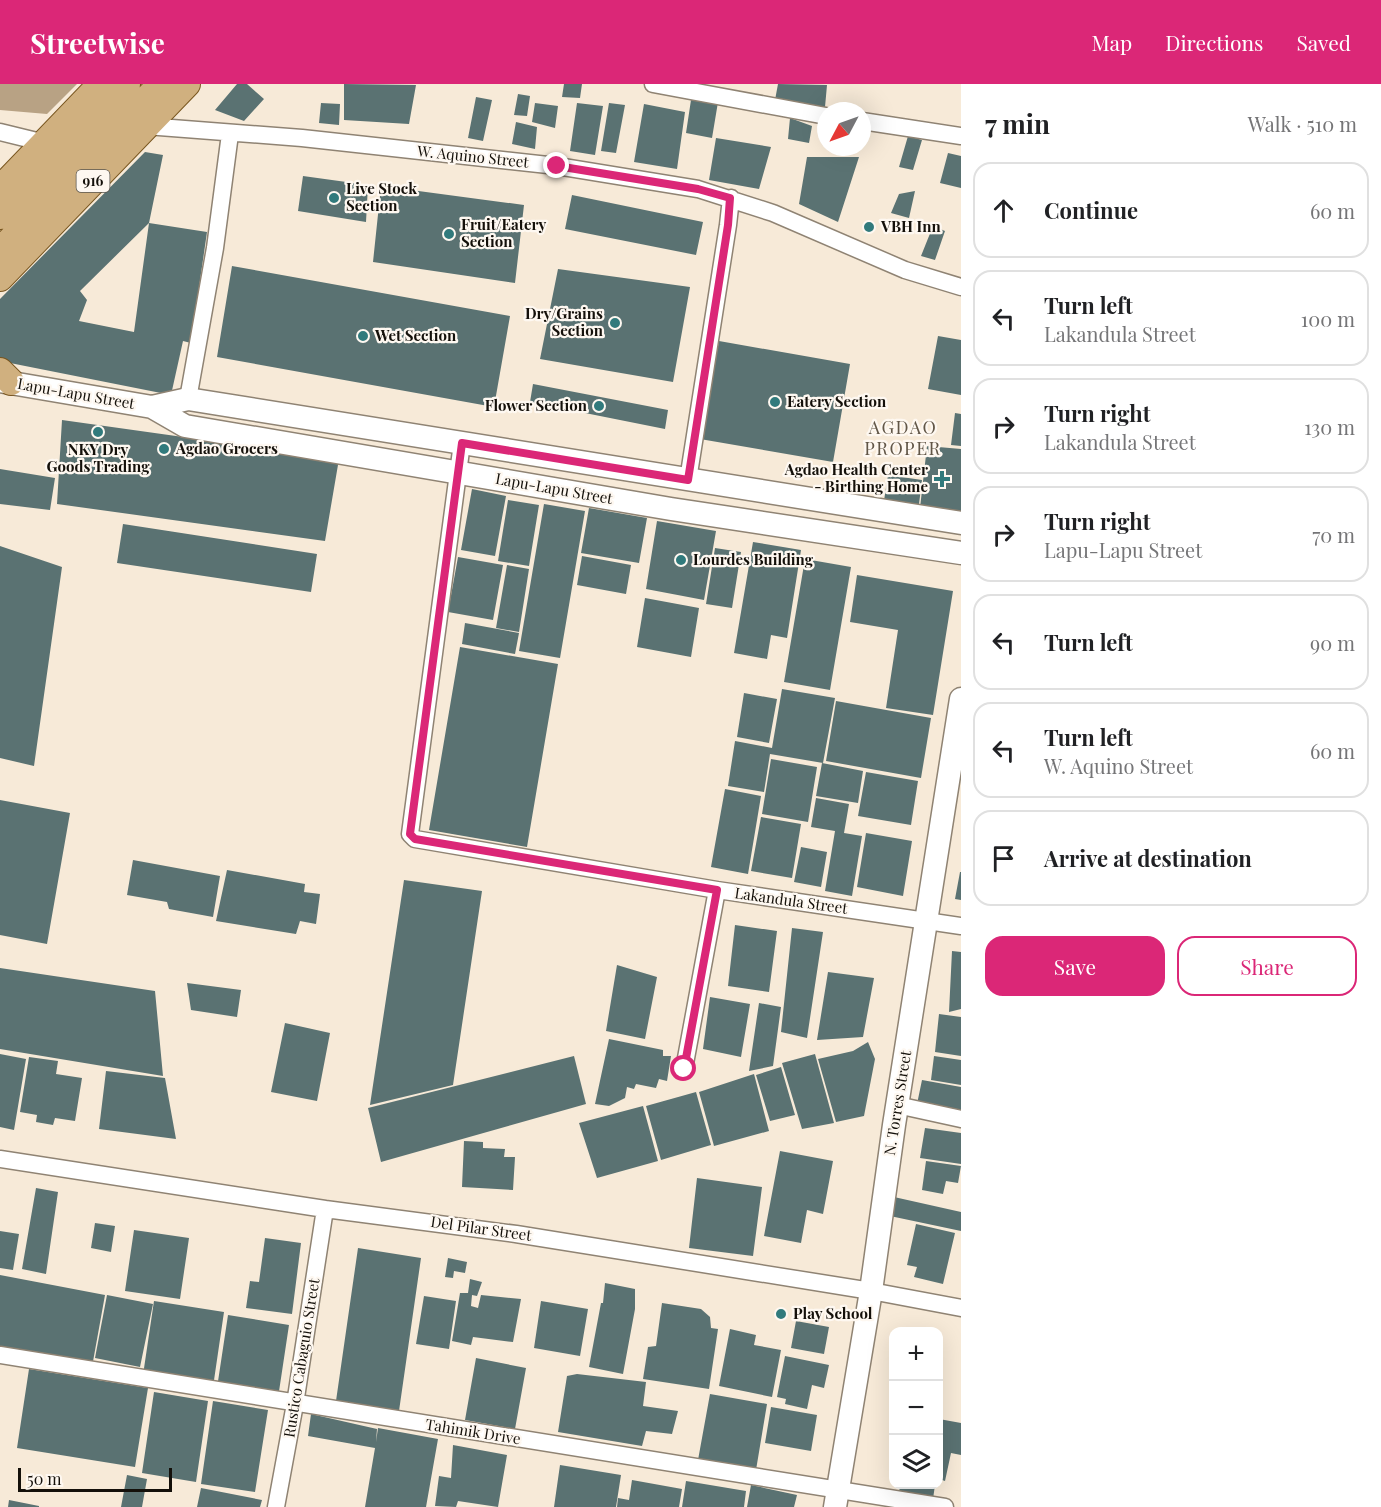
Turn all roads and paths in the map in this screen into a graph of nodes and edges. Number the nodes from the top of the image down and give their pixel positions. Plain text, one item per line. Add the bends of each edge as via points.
1 (101, 84) edge
2 (127, 84) edge
3 (161, 84) edge
4 (187, 84) edge
5 (653, 84) edge
6 (817, 114) edge
7 (871, 122) edge
8 (146, 126) junction
9 (0, 132) edge
10 (230, 134) junction
11 (961, 136) edge
12 (45, 143) junction
13 (0, 189) edge
14 (730, 198) junction
15 (0, 216) edge
16 (0, 251) edge
17 (0, 278) edge
18 (961, 287) edge
19 (4, 378) edge
20 (188, 399) junction
21 (152, 407) junction
22 (462, 443) junction
23 (457, 474) junction
24 (688, 480) junction
25 (961, 523) edge
26 (961, 553) edge
27 (961, 699) edge
28 (717, 890) junction
29 (927, 920) junction
30 (961, 926) edge
31 (684, 1069) dead end
32 (897, 1105) junction
33 (961, 1119) edge
34 (0, 1159) edge
35 (325, 1209) junction
36 (871, 1292) junction
37 (961, 1308) edge
38 (0, 1355) edge
39 (295, 1404) junction
40 (836, 1498) edge
41 (276, 1507) edge
42 (945, 1507) edge

1 - 12 main road
2 - 15 main road
3 - 16 main road
4 - 8 main road, 916
5 - 6 street
7 - 11 street
8 - 10 street, W. Aquino Street
8 - 17 main road, 916
9 - 12 street
10 - 14 street, W. Aquino Street via 303,138 557,166 698,189
10 - 20 street via 215,248
12 - 13 main road
14 - 18 street, W. Aquino Street via 905,270
14 - 24 street
19 - 21 street, Lapu-Lapu Street
20 - 21 street, Lapu-Lapu Street
20 - 22 street, Lapu-Lapu Street
21 - 23 street, Lapu-Lapu Street via 185,426
22 - 23 street, Lakandula Street
22 - 24 street, Lapu-Lapu Street
23 - 26 street, Lapu-Lapu Street
23 - 28 street, Lakandula Street via 410,834 415,839
24 - 25 street, Lapu-Lapu Street
27 - 29 street, N. Torres Street
28 - 29 street, Lakandula Street
28 - 31 street
29 - 30 street, Lakandula Street
29 - 32 street, N. Torres Street
32 - 33 street
32 - 36 street, N. Torres Street
34 - 35 street, Del Pilar Street
35 - 36 street, Del Pilar Street via 516,1234
35 - 39 street, Rustico Cabaguio Street
36 - 37 street, Del Pilar Street
36 - 40 street, N. Torres Street
38 - 39 street, Tahimik Drive
39 - 40 street, Tahimik Drive
39 - 41 street, Rustico Cabaguio Street
40 - 42 street, Tahimik Drive

